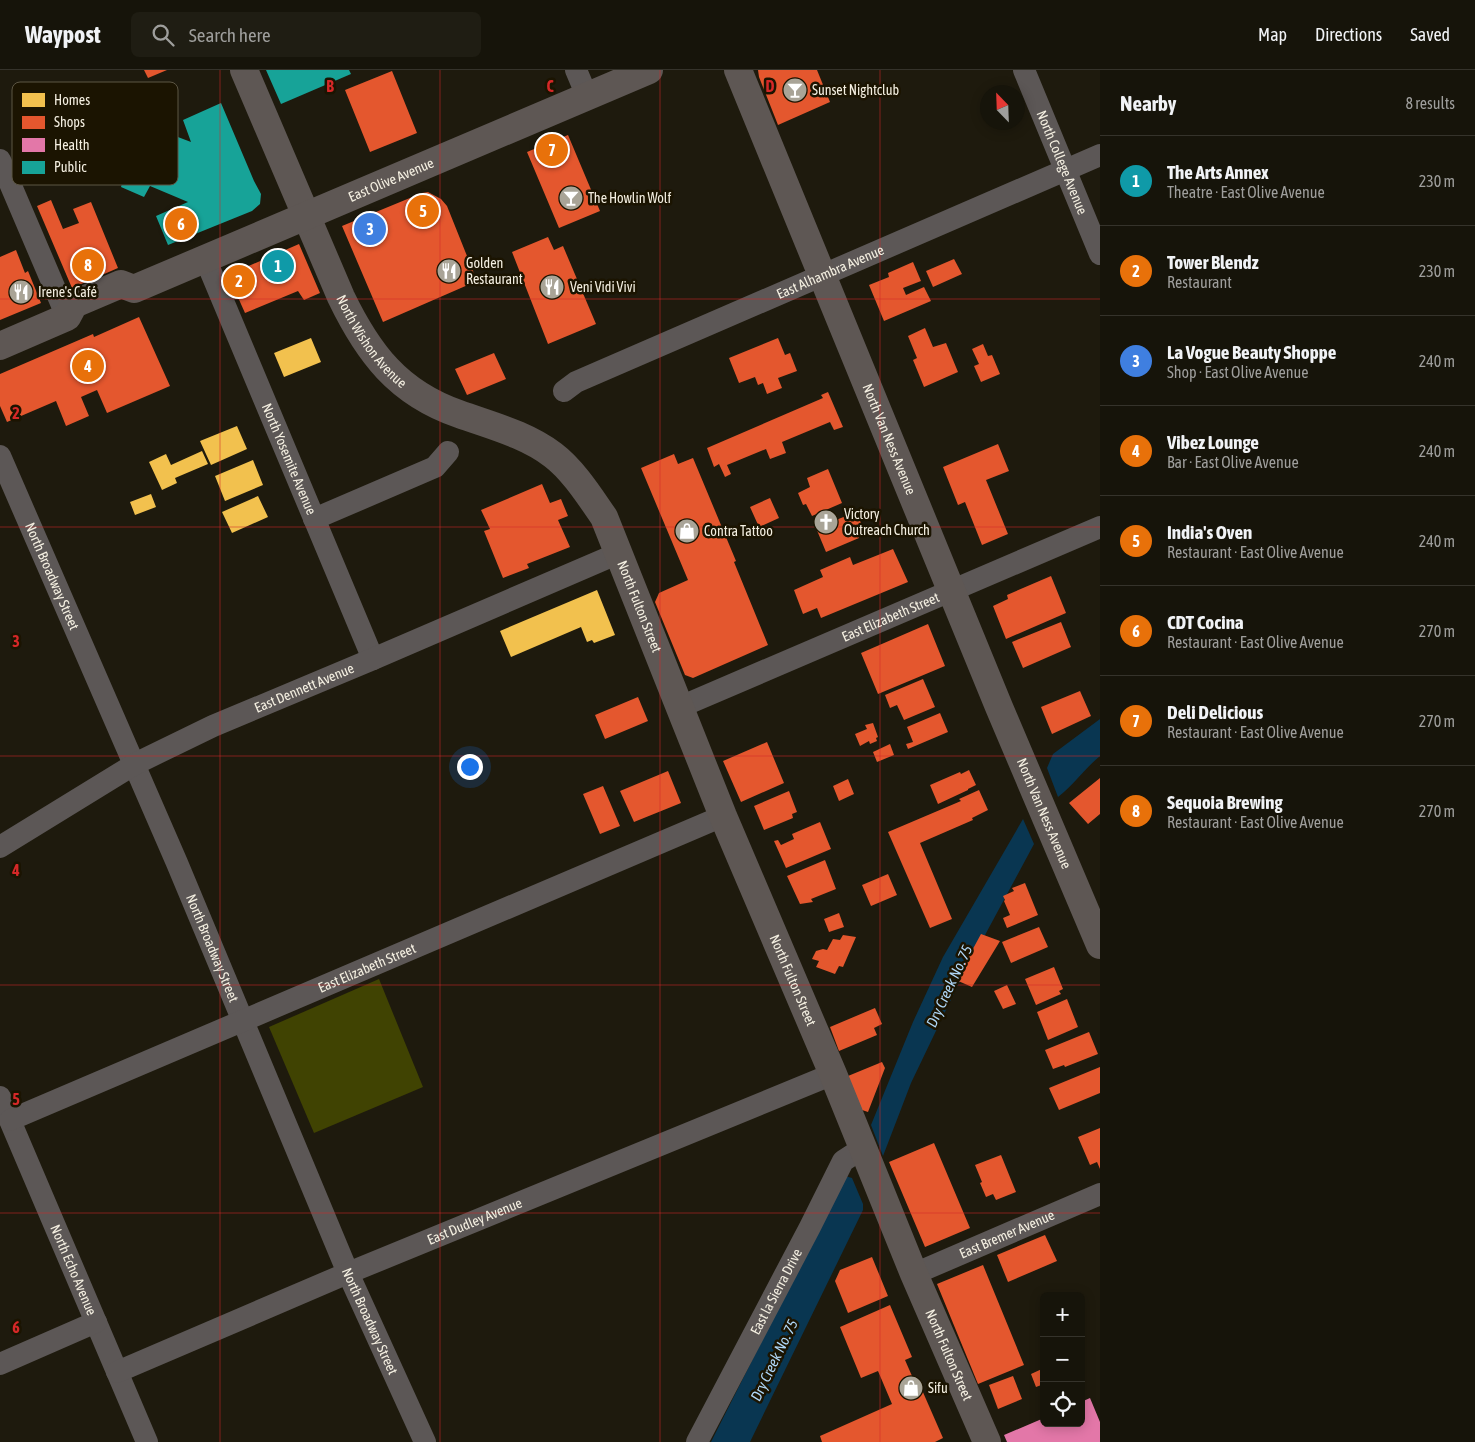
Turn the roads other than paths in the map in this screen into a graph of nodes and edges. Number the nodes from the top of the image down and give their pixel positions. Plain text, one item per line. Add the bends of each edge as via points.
1 (244, 70) edge
2 (576, 70) edge
3 (649, 70) edge
4 (738, 70) edge
5 (1024, 70) edge
6 (587, 96) junction
7 (1100, 155) edge
8 (0, 160) edge
9 (1066, 170) junction
10 (306, 216) junction
11 (1100, 254) edge
12 (205, 258) junction
13 (822, 275) junction
14 (67, 317) junction
15 (0, 346) edge
16 (564, 391) dead end
17 (448, 452) dead end
18 (0, 456) edge
19 (604, 517) joint
20 (314, 519) junction
21 (1100, 527) edge
22 (619, 553) junction
23 (951, 590) junction
24 (373, 659) junction
25 (680, 707) junction
26 (135, 764) junction
27 (723, 816) junction
28 (0, 847) edge
29 (1100, 945) edge
30 (243, 1020) junction
31 (833, 1074) junction
32 (4, 1111) edge
33 (867, 1157) junction
34 (1100, 1194) edge
35 (348, 1273) junction
36 (914, 1274) junction
37 (96, 1322) junction
38 (0, 1364) edge
39 (117, 1372) junction
40 (147, 1442) edge
41 (425, 1442) edge
42 (696, 1442) edge
43 (987, 1442) edge

1 - 10 main road, North Wishon Avenue
2 - 6 street
3 - 6 main road, East Olive Avenue
4 - 13 main road, North Van Ness Avenue
5 - 9 street, North College Avenue
6 - 10 main road, East Olive Avenue
7 - 9 street, East Alhambra Avenue
8 - 14 street
9 - 11 street, North College Avenue
9 - 13 street, East Alhambra Avenue
10 - 12 main road, East Olive Avenue
10 - 19 main road, North Wishon Avenue via 356,327 386,368 435,404 536,444 555,457
12 - 14 main road, East Olive Avenue via 134,288 129,300 79,321
12 - 20 street, North Yosemite Avenue
13 - 16 street, East Alhambra Avenue via 576,382
13 - 23 main road, North Van Ness Avenue
14 - 15 main road, East Olive Avenue
17 - 20 street via 435,467
18 - 26 street, North Broadway Street
19 - 22 main road, North Fulton Street
20 - 24 street, North Yosemite Avenue
21 - 23 street, East Elizabeth Street
22 - 24 street, East Dennett Avenue
22 - 25 main road, North Fulton Street
23 - 25 street, East Elizabeth Street
23 - 29 main road, North Van Ness Avenue
24 - 26 street, East Dennett Avenue via 213,726
25 - 27 main road, North Fulton Street
26 - 28 street, East Dennett Avenue
26 - 30 street, North Broadway Street
27 - 30 street, East Elizabeth Street
27 - 31 main road, North Fulton Street
30 - 32 street, East Elizabeth Street
30 - 35 street, North Broadway Street
31 - 33 main road, North Fulton Street
31 - 35 street, East Dudley Avenue
32 - 37 street, North Echo Avenue
33 - 36 main road, North Fulton Street
33 - 42 street, East la Sierra Drive via 843,1160
34 - 36 street, East Bremer Avenue
35 - 39 street, East Dudley Avenue
35 - 41 street, North Broadway Street
36 - 43 main road, North Fulton Street
37 - 38 street
37 - 39 street, North Echo Avenue
39 - 40 street, North Echo Avenue

